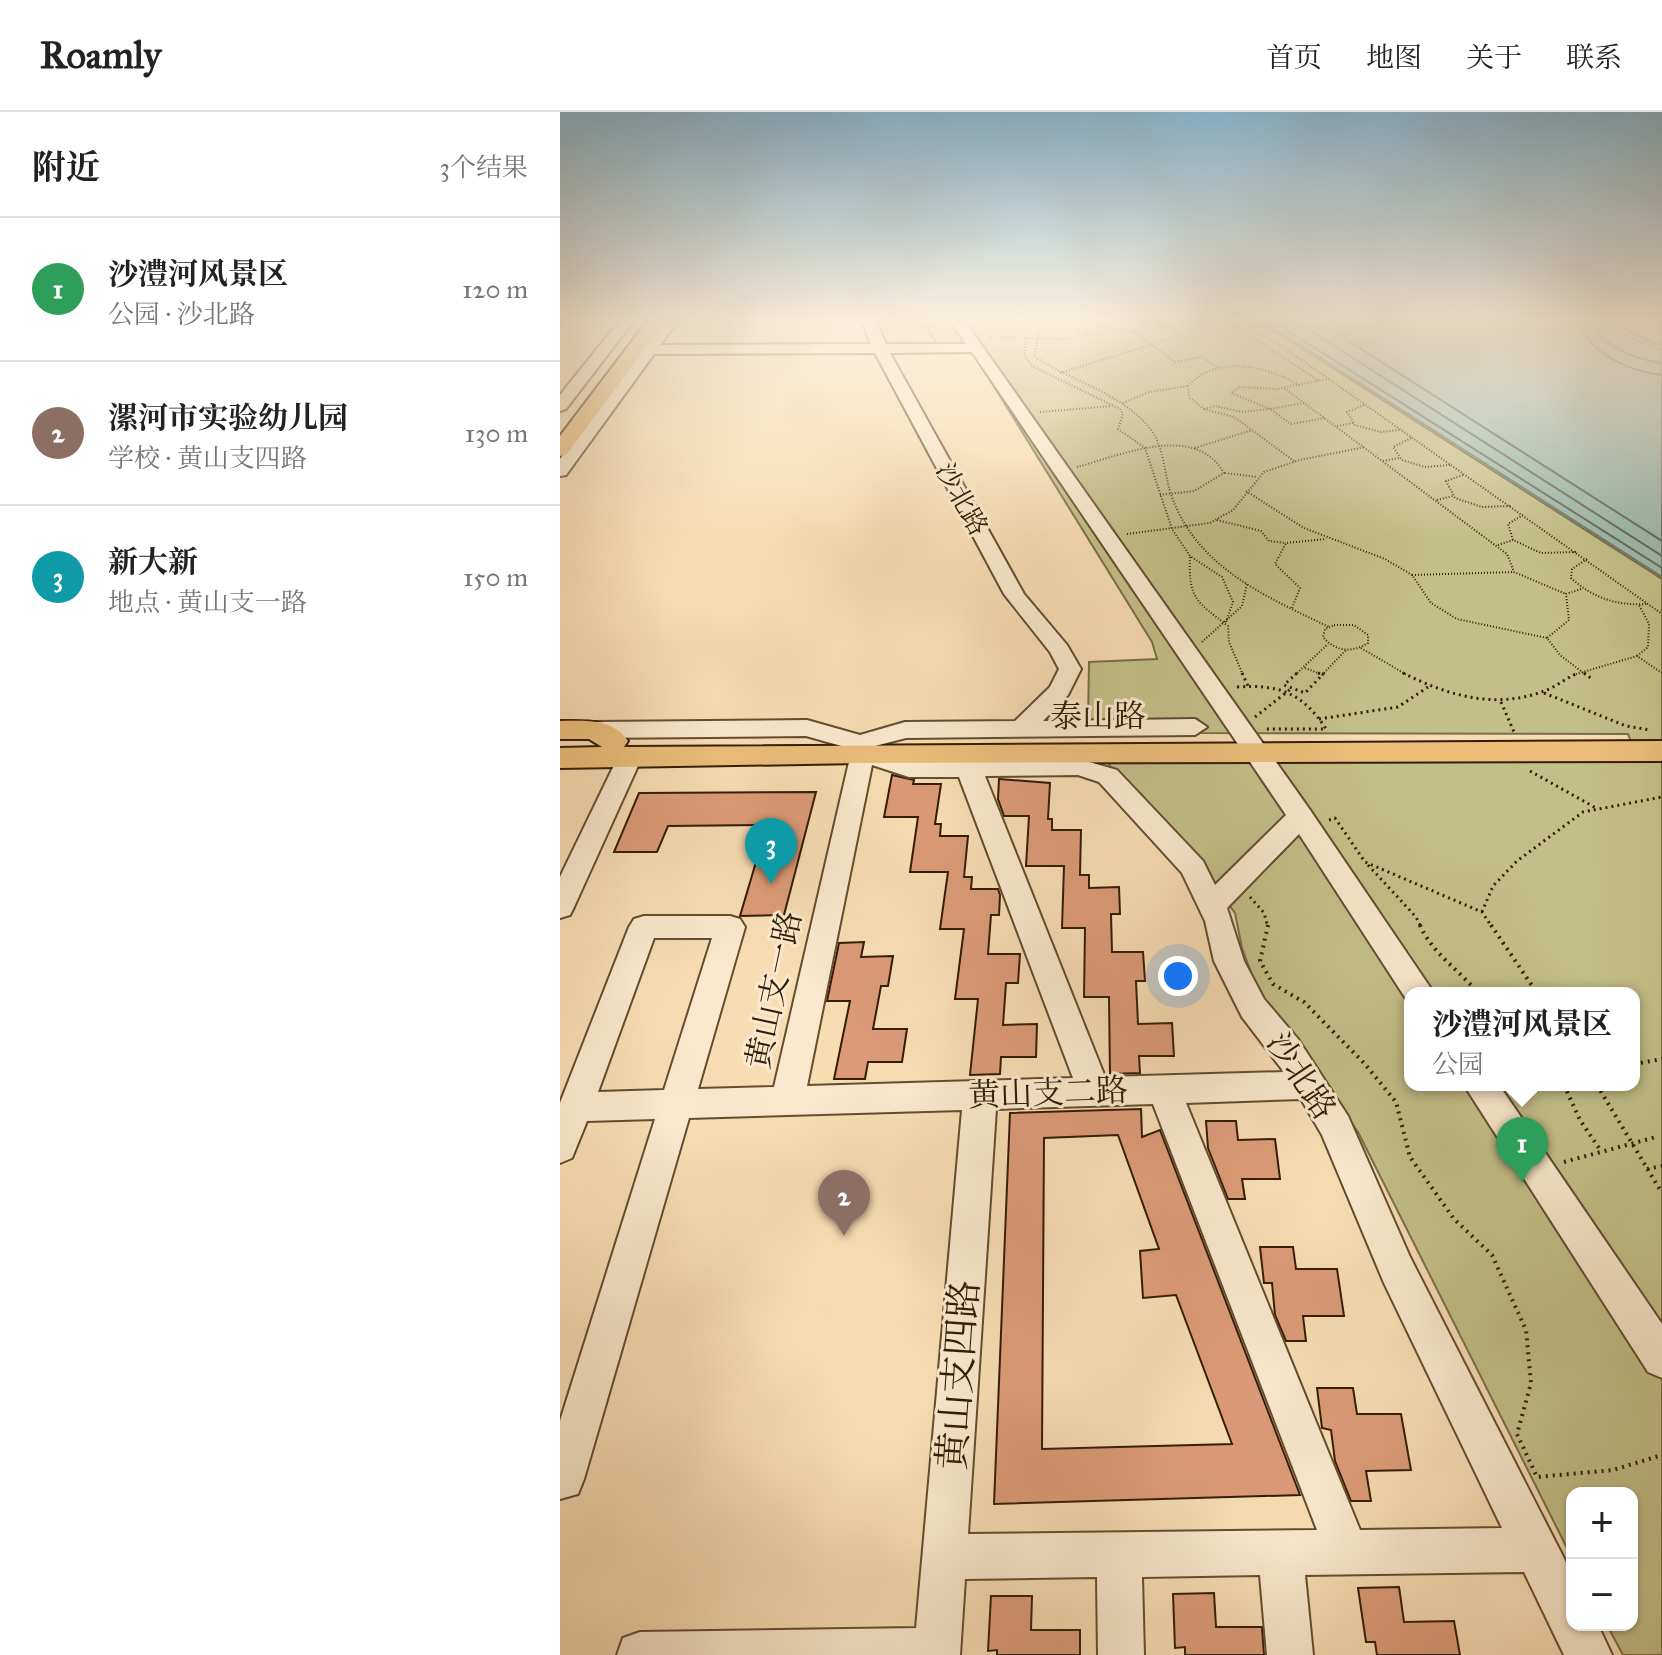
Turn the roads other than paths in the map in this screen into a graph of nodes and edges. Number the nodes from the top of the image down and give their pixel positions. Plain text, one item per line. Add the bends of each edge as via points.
1 (587, 391) edge
2 (604, 391) edge
3 (619, 391) edge
4 (903, 391) edge
5 (1006, 391) edge
6 (560, 426) edge
7 (560, 450) edge
8 (560, 471) edge
9 (1195, 727) dead end
10 (1022, 728) junction
11 (560, 730) edge
12 (1247, 740) junction
13 (560, 741) edge
14 (612, 743) junction
15 (1649, 743) edge
16 (861, 745) junction
17 (560, 758) edge
18 (969, 769) junction
19 (1312, 819) junction
20 (1222, 895) junction
21 (560, 907) edge
22 (1415, 987) edge
23 (1310, 1085) junction
24 (1164, 1089) junction
25 (1484, 1091) edge
26 (1095, 1092) junction
27 (980, 1095) junction
28 (787, 1102) junction
29 (673, 1105) junction
30 (575, 1107) junction
31 (560, 1147) edge
32 (1662, 1358) edge
33 (563, 1479) dead end
34 (1535, 1550) junction
35 (1347, 1552) junction
36 (1280, 1553) junction
37 (1119, 1555) junction
38 (944, 1557) junction
39 (1566, 1610) edge
40 (1577, 1631) edge
41 (937, 1653) edge
42 (640, 1655) edge
43 (1121, 1655) edge
44 (1290, 1655) edge
45 (1589, 1655) edge

1 - 6 main road
2 - 7 main road
3 - 8 street
4 - 10 street, 沙北路 via 1027,616 1070,669 1060,690
5 - 12 street
9 - 10 street
10 - 16 street via 905,730
11 - 14 main road
12 - 15 main road, 泰山路
12 - 16 main road, 泰山路
12 - 19 street
13 - 14 main road, 泰山路
14 - 16 main road, 泰山路
14 - 16 street, 沙北路 via 807,728
14 - 17 main road, 泰山路
14 - 21 street
16 - 18 street, 沙北路 via 909,769
16 - 28 street, 黄山支一路
18 - 20 street, 沙北路 via 1079,767 1108,776
18 - 26 street
19 - 20 street
19 - 22 street
20 - 23 street, 沙北路 via 1229,961 1253,1008
23 - 24 street, 黄山支二路
23 - 34 street, 沙北路 via 1336,1127 1397,1270
24 - 26 street, 黄山支二路
24 - 35 street
25 - 32 street
26 - 27 street, 黄山支二路
27 - 28 street, 黄山支二路
27 - 38 street, 黄山支四路
28 - 29 street, 黄山支二路
29 - 30 street, 黄山支二路
29 - 30 street via 730,927 644,927
29 - 33 street
30 - 31 street
34 - 35 street
34 - 39 street, 沙北路
35 - 36 street
36 - 37 street
36 - 44 street
37 - 38 street
37 - 43 street
38 - 41 street, 黄山支四路
40 - 45 street, 沙北路
41 - 42 street

